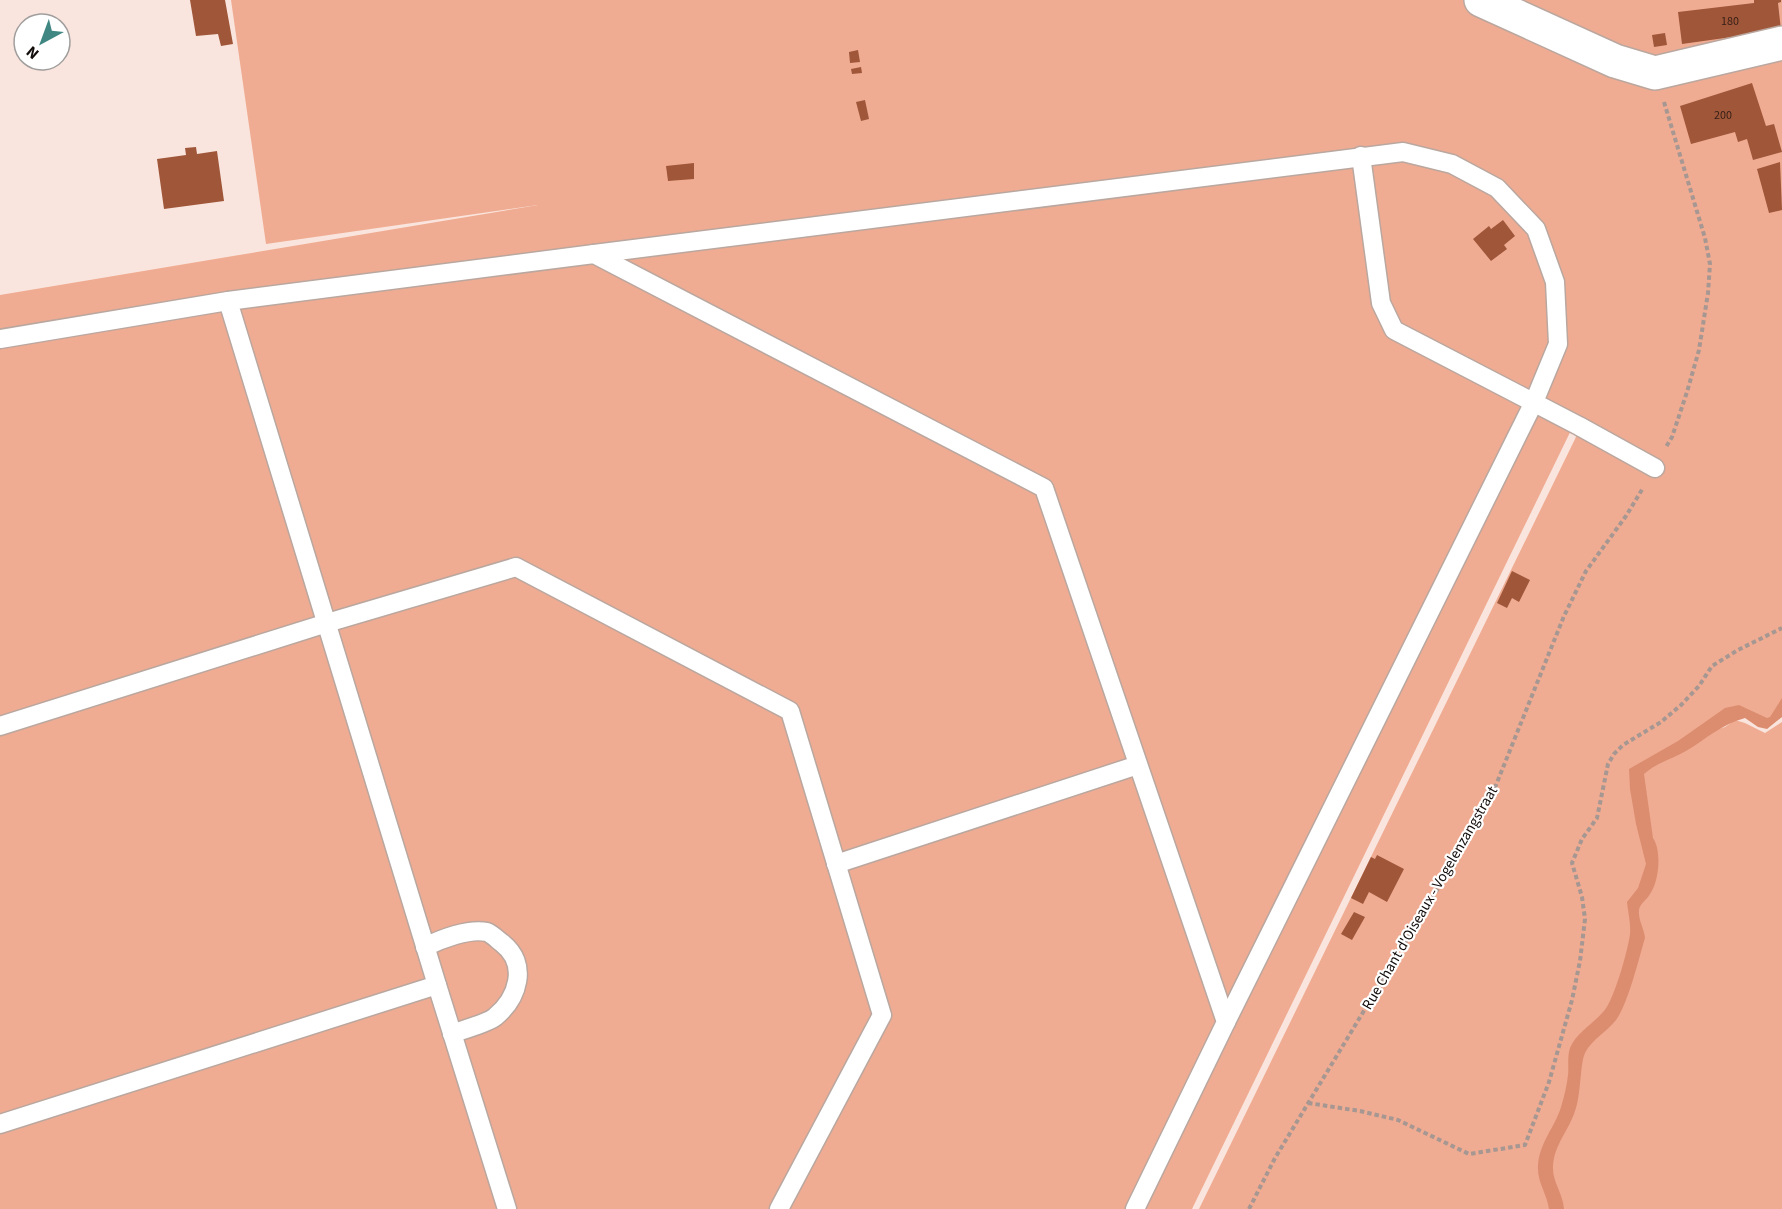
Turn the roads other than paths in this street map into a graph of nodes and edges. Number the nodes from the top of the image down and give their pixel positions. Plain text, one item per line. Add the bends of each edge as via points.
1 (1481, 0) edge
2 (1782, 44) edge
3 (1361, 156) junction
4 (594, 254) junction
5 (228, 301) junction
6 (0, 339) edge
7 (1534, 402) junction
8 (1655, 468) road end
9 (327, 623) junction
10 (0, 726) edge
11 (1138, 765) junction
12 (836, 864) junction
13 (425, 947) junction
14 (437, 985) junction
15 (1226, 1022) junction
16 (452, 1034) junction
17 (0, 1124) edge
18 (507, 1209) edge
19 (779, 1209) edge
20 (1135, 1209) edge

1 - 2 street via 1615,61 1655,73
3 - 4 lane
3 - 7 lane via 1381,303 1394,330
3 - 7 lane via 1403,152 1452,164 1497,188 1536,230 1554,282 1558,344
4 - 5 lane
4 - 11 lane via 1044,488
5 - 6 lane
5 - 9 lane
7 - 8 lane
7 - 15 lane
9 - 10 lane
9 - 12 lane via 516,567 790,711
9 - 13 lane
11 - 12 lane
11 - 15 lane
12 - 19 lane via 882,1015
13 - 14 lane
13 - 16 lane via 462,933 488,932 511,951 519,981 510,1002 493,1019
14 - 16 lane
14 - 17 lane
15 - 20 lane
16 - 18 lane

